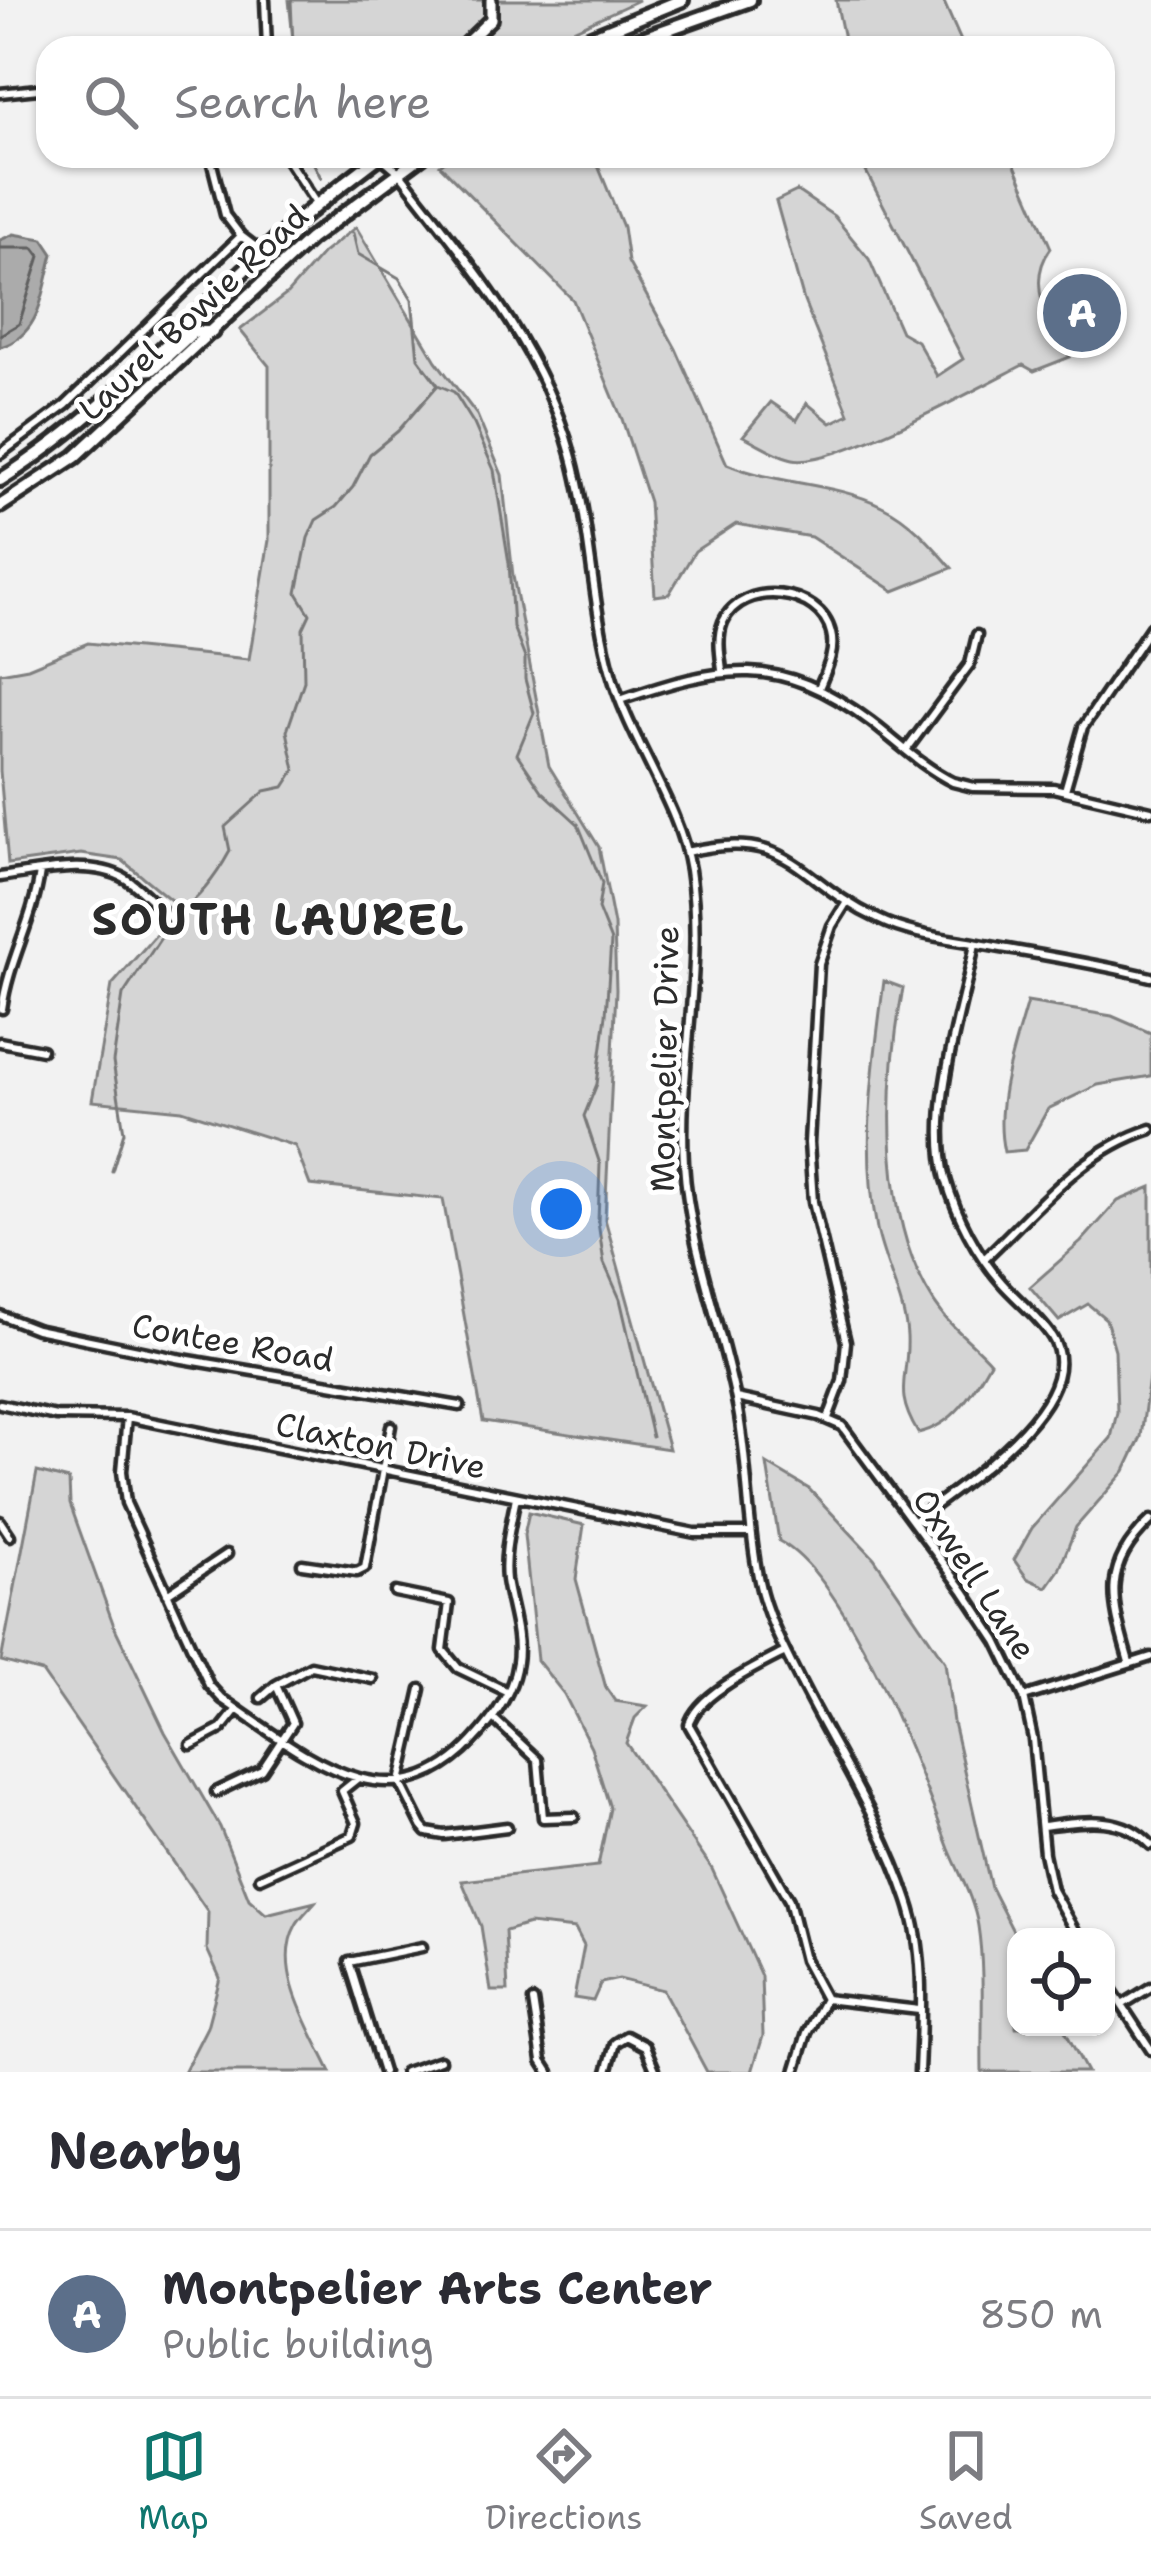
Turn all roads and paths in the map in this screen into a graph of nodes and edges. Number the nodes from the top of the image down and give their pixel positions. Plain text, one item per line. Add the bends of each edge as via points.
1 (265, 0) edge
2 (682, 0) edge
3 (750, 0) edge
4 (492, 6) edge
5 (266, 36) edge
6 (470, 36) edge
7 (594, 36) edge
8 (649, 36) edge
9 (36, 89) edge
10 (0, 93) edge
11 (213, 168) edge
12 (293, 168) edge
13 (364, 168) edge
14 (394, 168) edge
15 (404, 168) edge
16 (398, 172) junction
17 (316, 205) junction
18 (241, 236) junction
19 (262, 252) junction
20 (212, 332) junction
21 (138, 370) junction
22 (0, 454) edge
23 (0, 480) edge
24 (0, 506) edge
25 (1151, 627) edge
26 (977, 635) dead end
27 (722, 670) junction
28 (819, 688) junction
29 (620, 700) junction
30 (907, 749) junction
31 (1064, 790) junction
32 (1151, 811) edge
33 (686, 852) junction
34 (40, 872) junction
35 (0, 877) edge
36 (847, 902) junction
37 (170, 919) dead end
38 (975, 944) junction
39 (1151, 976) edge
40 (2, 1009) edge
41 (0, 1042) edge
42 (42, 1050) dead end
43 (1151, 1129) edge
44 (984, 1258) junction
45 (0, 1315) edge
46 (736, 1399) junction
47 (0, 1404) edge
48 (460, 1406) dead end
49 (127, 1417) junction
50 (829, 1418) junction
51 (391, 1426) dead end
52 (384, 1470) junction
53 (516, 1497) junction
54 (1151, 1520) edge
55 (0, 1521) edge
56 (914, 1521) junction
57 (751, 1533) junction
58 (10, 1536) dead end
59 (227, 1554) dead end
60 (302, 1564) dead end
61 (395, 1592) dead end
62 (166, 1594) junction
63 (785, 1652) junction
64 (1151, 1657) edge
65 (1129, 1662) junction
66 (373, 1679) dead end
67 (276, 1685) junction
68 (421, 1689) dead end
69 (508, 1693) junction
70 (1024, 1697) junction
71 (262, 1698) dead end
72 (237, 1709) junction
73 (493, 1718) junction
74 (283, 1739) junction
75 (191, 1745) dead end
76 (357, 1779) junction
77 (400, 1782) junction
78 (216, 1792) dead end
79 (574, 1817) dead end
80 (1042, 1826) junction
81 (508, 1827) dead end
82 (1151, 1845) edge
83 (260, 1878) dead end
84 (1073, 1928) edge
85 (422, 1947) dead end
86 (1151, 1987) edge
87 (1115, 1994) edge
88 (825, 1999) junction
89 (533, 2001) dead end
90 (1123, 2005) junction
91 (919, 2010) junction
92 (1151, 2050) edge
93 (440, 2060) dead end
94 (383, 2072) edge
95 (405, 2072) edge
96 (548, 2072) edge
97 (608, 2072) edge
98 (656, 2072) edge
99 (795, 2072) edge
100 (919, 2072) edge

1 - 5 street
2 - 7 main road
3 - 8 main road
4 - 6 street
9 - 10 street
11 - 18 street via 221,207
12 - 17 street
13 - 17 main road, Laurel Bowie Road
14 - 16 street, Montpelier Drive
15 - 16 main road, Laurel Bowie Road
16 - 20 main road, Laurel Bowie Road via 310,239
16 - 29 street, Montpelier Drive via 500,303 558,414
17 - 19 main road, Laurel Bowie Road
18 - 19 street
18 - 22 street via 66,405
19 - 21 main road, Laurel Bowie Road
20 - 21 main road via 193,332 153,369
20 - 24 main road, Laurel Bowie Road via 75,457
21 - 23 main road, Laurel Bowie Road via 65,436
25 - 31 street via 1083,727
26 - 30 street via 970,664
27 - 28 street
27 - 28 street via 719,638 729,612 747,597 773,594 813,608 830,627 832,653
27 - 29 street
28 - 30 street
29 - 33 street, Montpelier Drive
30 - 31 street via 963,785
31 - 32 street
33 - 36 street via 763,847
33 - 46 street, Montpelier Drive via 694,922 684,1164
34 - 35 street
34 - 37 street via 114,874
34 - 40 street
36 - 38 street via 899,928
36 - 50 street via 819,964 809,1143 813,1202 845,1342
38 - 39 street
38 - 44 street via 940,1147 952,1199
41 - 42 street
43 - 44 street via 1082,1164
44 - 56 street via 1055,1340 1058,1372 1049,1401 1022,1432
45 - 48 street, Contee Road via 177,1358
46 - 50 street
46 - 57 street, Montpelier Drive
47 - 49 street, Claxton Drive via 56,1416
49 - 52 street, Claxton Drive
49 - 62 street via 126,1503
50 - 56 street, Oxwell Lane
51 - 52 street
52 - 53 street, Claxton Drive
52 - 60 street via 365,1568
53 - 57 street, Claxton Drive via 694,1533
53 - 69 street via 506,1568 518,1653
54 - 65 street via 1130,1541 1113,1579
55 - 58 street
56 - 70 street, Oxwell Lane via 997,1641
57 - 63 street, Montpelier Drive
59 - 62 street
61 - 69 street via 449,1603 443,1650 458,1668
62 - 72 street via 202,1674
63 - 88 street via 723,1688 689,1725 789,1900 804,1960
63 - 91 street, Montpelier Drive via 910,1906
64 - 65 street
65 - 70 street
66 - 67 street via 311,1666
67 - 71 street
67 - 74 street via 293,1718
68 - 77 street
69 - 73 street
70 - 80 street, Oxwell Lane
72 - 74 street
72 - 75 street
73 - 77 street via 446,1765
73 - 79 street via 538,1760 544,1818
74 - 76 street
74 - 78 street via 262,1770
76 - 77 street
76 - 83 street via 342,1791 356,1823 352,1836
77 - 81 street via 428,1832
80 - 82 street via 1113,1822
80 - 84 street, Oxwell Lane via 1052,1890
85 - 94 street via 349,1962
86 - 90 street
87 - 90 street
88 - 91 street
88 - 99 street
89 - 96 street
90 - 92 street
91 - 100 street, Montpelier Drive
93 - 95 street
97 - 98 street via 615,2043 626,2036 641,2042

